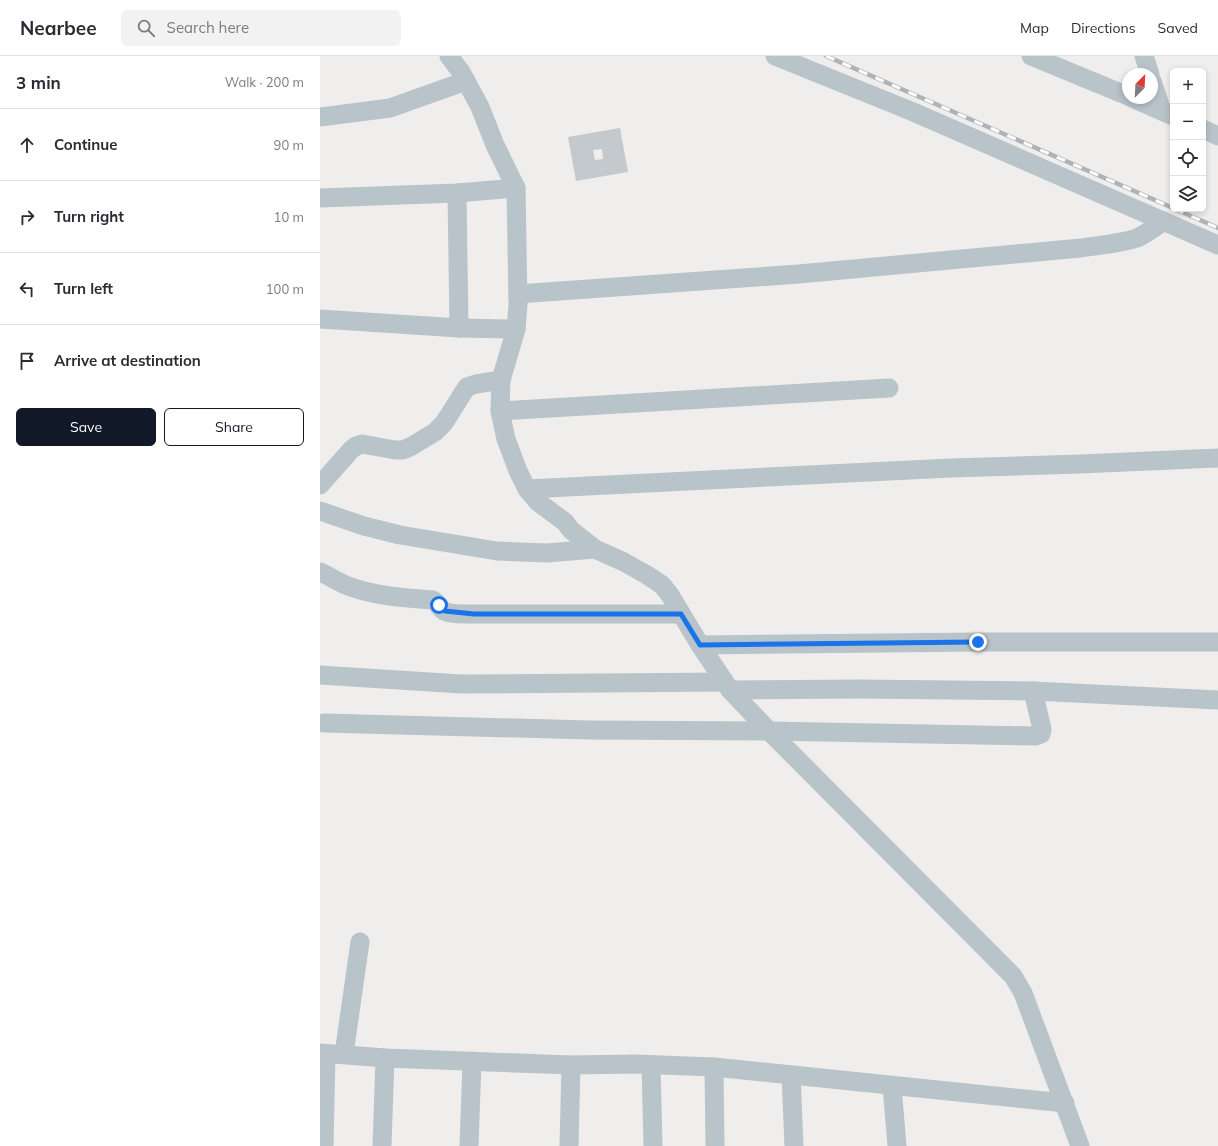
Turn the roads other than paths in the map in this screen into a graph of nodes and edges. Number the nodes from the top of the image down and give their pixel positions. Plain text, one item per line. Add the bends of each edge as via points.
1 (448, 56) edge
2 (775, 56) edge
3 (1031, 56) edge
4 (1144, 56) edge
5 (1148, 68) edge
6 (466, 81) junction
7 (1158, 93) edge
8 (1122, 94) edge
9 (1146, 104) edge
10 (1168, 113) edge
11 (320, 117) edge
12 (1206, 130) edge
13 (1218, 136) edge
14 (516, 188) junction
15 (457, 193) junction
16 (320, 198) edge
17 (1164, 221) junction
18 (1218, 245) edge
19 (518, 294) junction
20 (320, 319) edge
21 (459, 328) junction
22 (516, 329) junction
23 (501, 380) junction
24 (889, 388) dead end
25 (500, 410) junction
26 (1218, 458) edge
27 (320, 485) edge
28 (527, 489) junction
29 (320, 511) edge
30 (595, 549) junction
31 (320, 572) edge
32 (681, 614) junction
33 (1218, 642) edge
34 (700, 645) junction
35 (320, 675) edge
36 (728, 686) junction
37 (1033, 692) junction
38 (1218, 700) edge
39 (324, 723) dead end
40 (769, 731) junction
41 (360, 942) dead end
42 (330, 1054) edge
43 (385, 1058) junction
44 (472, 1061) junction
45 (571, 1065) junction
46 (651, 1065) junction
47 (714, 1066) junction
48 (791, 1075) junction
49 (892, 1086) junction
50 (1064, 1104) junction
51 (324, 1146) edge
52 (382, 1146) edge
53 (469, 1146) edge
54 (570, 1146) edge
55 (653, 1146) edge
56 (715, 1146) edge
57 (794, 1146) edge
58 (897, 1146) edge
59 (1080, 1146) edge

1 - 6 street
2 - 17 street via 911,111
3 - 8 street
4 - 5 street
6 - 11 street via 390,108
6 - 14 street
7 - 10 street
9 - 10 street
12 - 13 street
14 - 15 street
14 - 19 street
15 - 16 street
15 - 21 street
17 - 18 street
17 - 19 street via 1137,238 1081,248 799,274
19 - 22 street
20 - 21 street
21 - 22 street
22 - 23 street
23 - 25 street
23 - 27 street via 468,387 462,392 440,428 412,446 403,450 362,444 356,446
24 - 25 street
25 - 28 street via 506,439
26 - 28 street
28 - 30 street via 538,502
29 - 30 street via 400,535 497,551 547,554
30 - 32 street via 624,562 662,585
31 - 32 street via 367,592 433,600 450,613
32 - 34 street
33 - 34 street
34 - 36 street
35 - 36 street via 461,684
36 - 37 street
36 - 40 street
37 - 38 street
37 - 40 street via 1042,729 1041,734 1036,736
39 - 40 street via 589,730
40 - 50 street via 1012,976 1023,993
41 - 42 street
42 - 43 street
42 - 51 street
43 - 44 street
43 - 52 street
44 - 45 street
44 - 53 street
45 - 46 street
45 - 54 street
46 - 47 street
46 - 55 street
47 - 48 street
47 - 56 street
48 - 49 street
48 - 57 street
49 - 50 street
49 - 58 street
50 - 59 street

